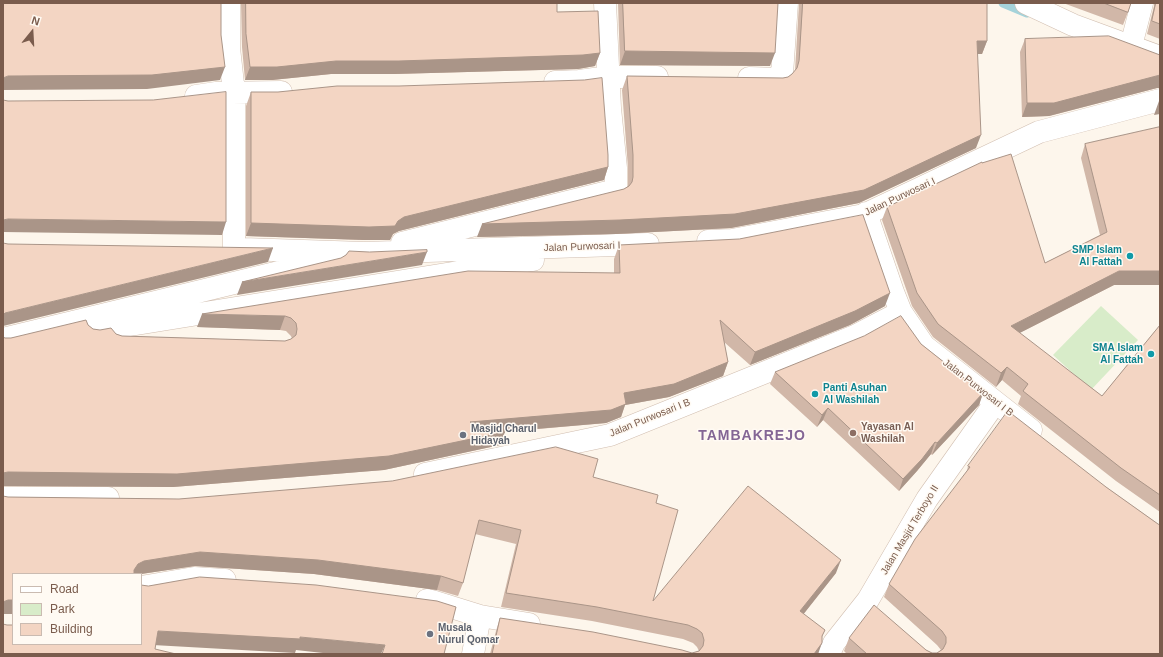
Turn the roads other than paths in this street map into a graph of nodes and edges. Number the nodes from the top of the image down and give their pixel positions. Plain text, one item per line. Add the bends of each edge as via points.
1 (230, 3) edge
2 (605, 3) edge
3 (787, 3) edge
4 (1026, 3) edge
5 (1142, 3) edge
6 (1131, 46) junction
7 (1160, 57) edge
8 (609, 77) junction
9 (679, 78) edge
10 (733, 78) edge
11 (533, 82) edge
12 (302, 90) edge
13 (234, 93) junction
14 (178, 97) edge
15 (1160, 100) edge
16 (866, 214) junction
17 (616, 246) junction
18 (901, 312) junction
19 (3, 336) edge
20 (170, 338) edge
21 (3, 339) edge
22 (3, 346) edge
23 (995, 403) junction
24 (1046, 442) edge
25 (409, 478) edge
26 (3, 498) edge
27 (125, 499) edge
28 (241, 581) edge
29 (149, 585) edge
30 (404, 598) edge
31 (868, 600) junction
32 (884, 615) edge
33 (480, 616) junction
34 (551, 627) edge
35 (473, 654) edge
36 (829, 654) edge

1 - 13 street via 229,48
2 - 8 street
3 - 10 street via 782,74 778,79
4 - 6 street via 1073,25
5 - 6 street
6 - 7 street
8 - 9 street
8 - 11 street via 579,81
8 - 21 street via 616,190
12 - 13 street
13 - 14 street
13 - 17 street, Jalan Purwosari I via 226,248 364,253
15 - 16 street, Jalan Purwosari I via 1039,132
16 - 17 street, Jalan Purwosari I via 732,240
16 - 18 street, Jalan Purwosari I B
17 - 22 street
18 - 23 street, Jalan Purwosari I B via 924,346
18 - 25 street, Jalan Purwosari I B via 855,336 610,435
19 - 20 street
23 - 24 street, Jalan Purwosari I B
23 - 31 street, Jalan Masjid Terboyo II via 927,499
26 - 27 street
28 - 29 street via 194,578
30 - 33 street via 435,602
31 - 32 street
31 - 36 street, Jalan Masjid Terboyo II via 834,643
33 - 34 street
33 - 35 street

